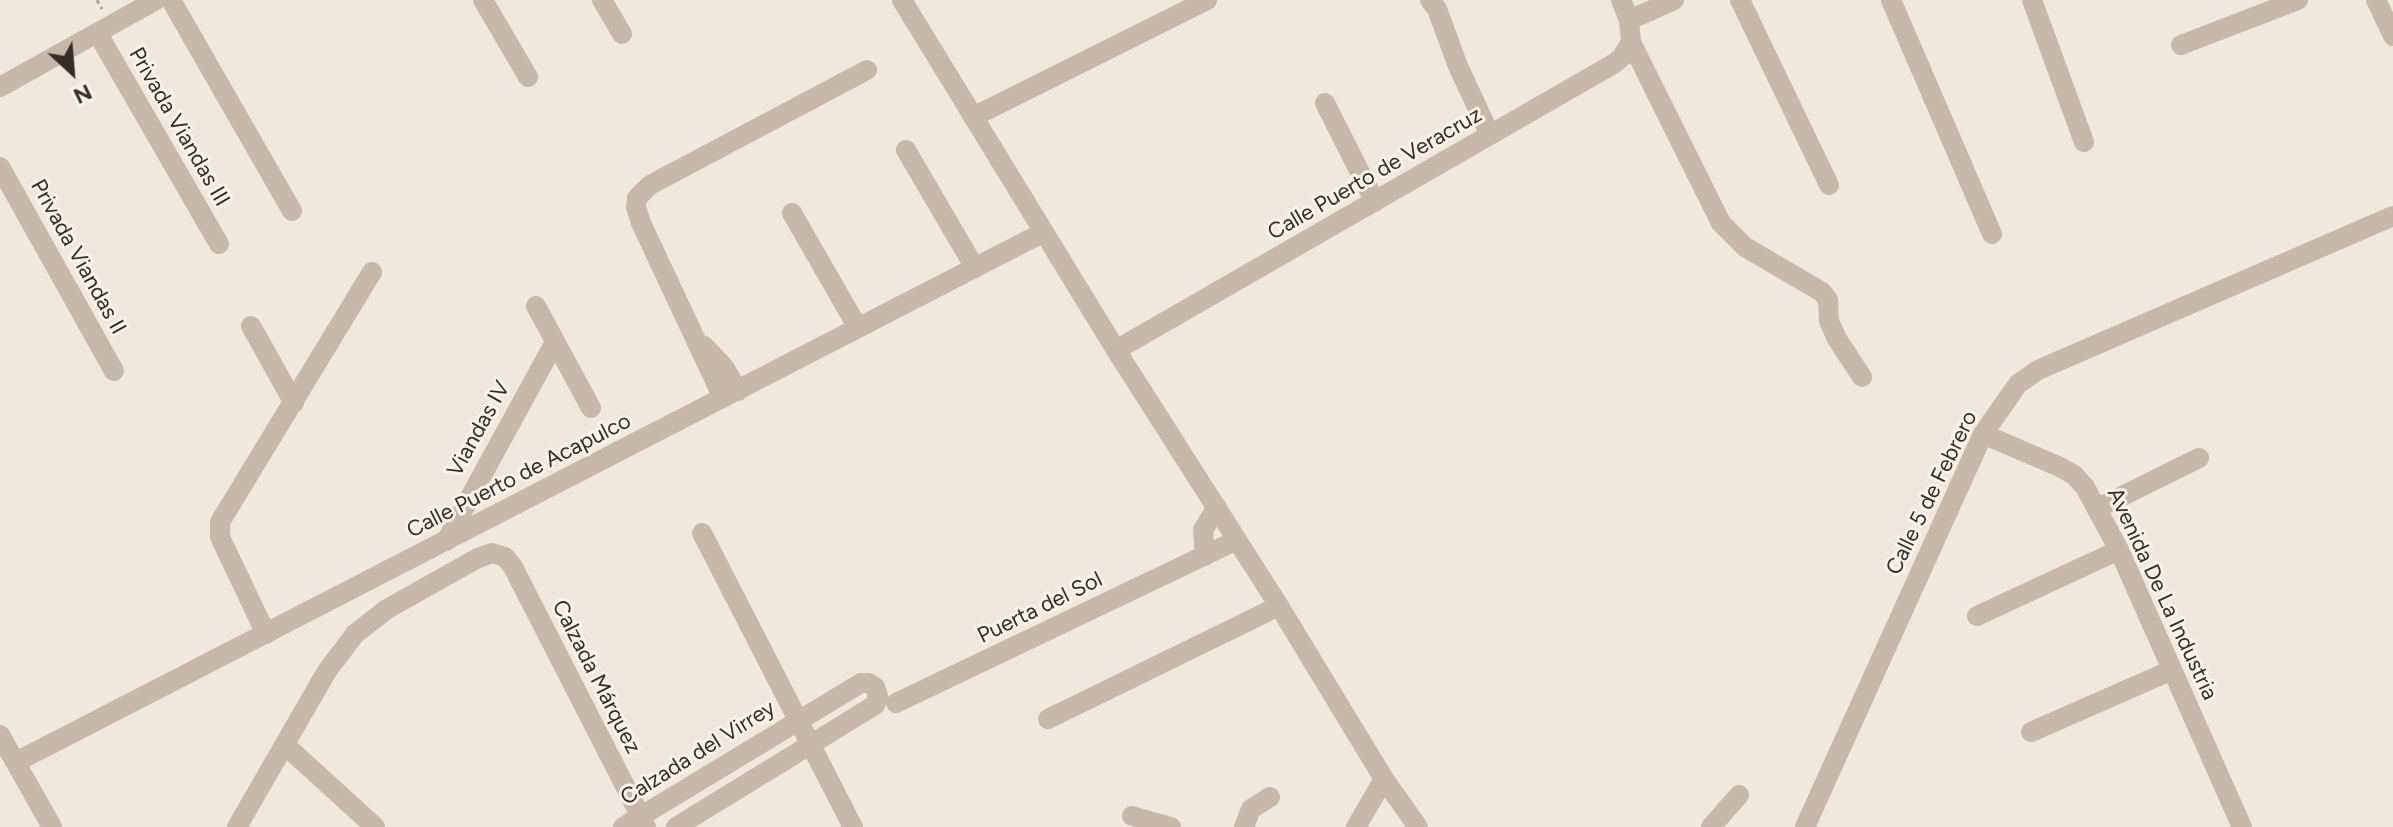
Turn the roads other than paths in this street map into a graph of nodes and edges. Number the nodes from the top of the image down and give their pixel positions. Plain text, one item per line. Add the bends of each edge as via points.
1 (156, 0) edge
2 (171, 0) edge
3 (483, 0) edge
4 (602, 0) edge
5 (902, 0) edge
6 (1207, 0) edge
7 (1430, 0) edge
8 (1621, 0) edge
9 (1674, 0) edge
10 (1740, 0) edge
11 (1891, 0) edge
12 (2032, 0) edge
13 (2298, 0) edge
14 (2376, 0) edge
15 (1629, 20) junction
16 (98, 34) junction
17 (622, 34) dead end
18 (2393, 36) edge
19 (1631, 42) junction
20 (2181, 45) dead end
21 (867, 70) dead end
22 (528, 77) dead end
23 (0, 87) edge
24 (1325, 103) dead end
25 (973, 117) junction
26 (1490, 135) junction
27 (2084, 142) dead end
28 (906, 150) dead end
29 (0, 167) edge
30 (1829, 185) dead end
31 (1375, 202) junction
32 (292, 211) dead end
33 (792, 213) dead end
34 (2393, 216) edge
35 (1044, 232) junction
36 (1992, 234) dead end
37 (219, 244) dead end
38 (975, 268) junction
39 (372, 272) dead end
40 (536, 306) dead end
41 (251, 326) dead end
42 (858, 328) junction
43 (555, 342) junction
44 (1116, 350) junction
45 (114, 371) dead end
46 (1862, 377) dead end
47 (730, 394) junction
48 (294, 403) junction
49 (591, 408) dead end
50 (1983, 434) junction
51 (2199, 458) dead end
52 (1217, 507) junction
53 (2098, 508) junction
54 (702, 533) dead end
55 (1237, 540) junction
56 (446, 541) junction
57 (2119, 550) junction
58 (1205, 556) junction
59 (1279, 606) junction
60 (1977, 616) dead end
61 (266, 634) junction
62 (2172, 670) junction
63 (896, 703) dead end
64 (797, 719) junction
65 (1048, 719) dead end
66 (2031, 732) dead end
67 (0, 735) edge
68 (810, 744) junction
69 (285, 745) junction
70 (16, 762) junction
71 (1384, 779) junction
72 (1739, 795) dead end
73 (1270, 797) dead end
74 (1132, 816) dead end
75 (637, 823) edge
76 (52, 827) edge
77 (237, 827) edge
78 (375, 827) edge
79 (676, 827) edge
80 (853, 827) edge
81 (1171, 827) edge
82 (1244, 827) edge
83 (1356, 827) edge
84 (1418, 827) edge
85 (1711, 827) edge
86 (1805, 827) edge
87 (2242, 827) edge

1 - 16 street
2 - 32 street
3 - 22 street
4 - 17 street
5 - 25 street
6 - 25 street
7 - 26 street
8 - 15 street
9 - 15 street
10 - 30 street
11 - 36 street
12 - 27 street
13 - 20 street
14 - 18 street
15 - 19 street
16 - 23 street
16 - 37 street, Privada Viandas III
19 - 26 street, Calle Puerto de Veracruz via 1615,63
19 - 46 street via 1721,223 1745,247 1822,292 1837,339
21 - 47 street via 650,185 637,198 641,223 710,376
24 - 31 street
25 - 35 street
26 - 31 street, Calle Puerto de Veracruz
28 - 38 street
29 - 45 street, Privada Viandas II
31 - 44 street, Calle Puerto de Veracruz
33 - 42 street
34 - 50 street, Calle 5 de Febrero via 2038,370 2011,392
35 - 38 street, Calle Puerto de Acapulco
35 - 44 street
38 - 42 street, Calle Puerto de Acapulco
39 - 48 street
40 - 43 street
41 - 48 street
42 - 47 street, Calle Puerto de Acapulco
43 - 49 street
43 - 56 street, Viandas IV
44 - 52 street
47 - 56 street, Calle Puerto de Acapulco
48 - 61 street via 220,522 220,537
50 - 53 street, Avenida De La Industria via 2074,475
50 - 86 street, Calle 5 de Febrero
51 - 53 street
52 - 55 street
52 - 58 street via 1203,530
53 - 57 street, Avenida De La Industria
54 - 64 street
55 - 58 street, Puerta del Sol
55 - 59 street
56 - 61 street, Calle Puerto de Acapulco
57 - 60 street
57 - 62 street, Avenida De La Industria
58 - 63 street, Puerta del Sol
59 - 65 street
59 - 71 street
61 - 70 street, Calle Puerto de Acapulco
62 - 66 street
62 - 87 street, Avenida De La Industria
64 - 68 street
64 - 68 street, Calzada del Virrey via 865,682 878,692 875,705
64 - 75 street, Calzada del Virrey
67 - 70 street
68 - 79 street
68 - 80 street
69 - 75 street, Calzada Márquez via 341,651 366,623 478,558 499,554 513,567
69 - 77 street
69 - 78 street
70 - 76 street
71 - 83 street
71 - 84 street
72 - 85 street
73 - 82 street via 1251,809
74 - 81 street

